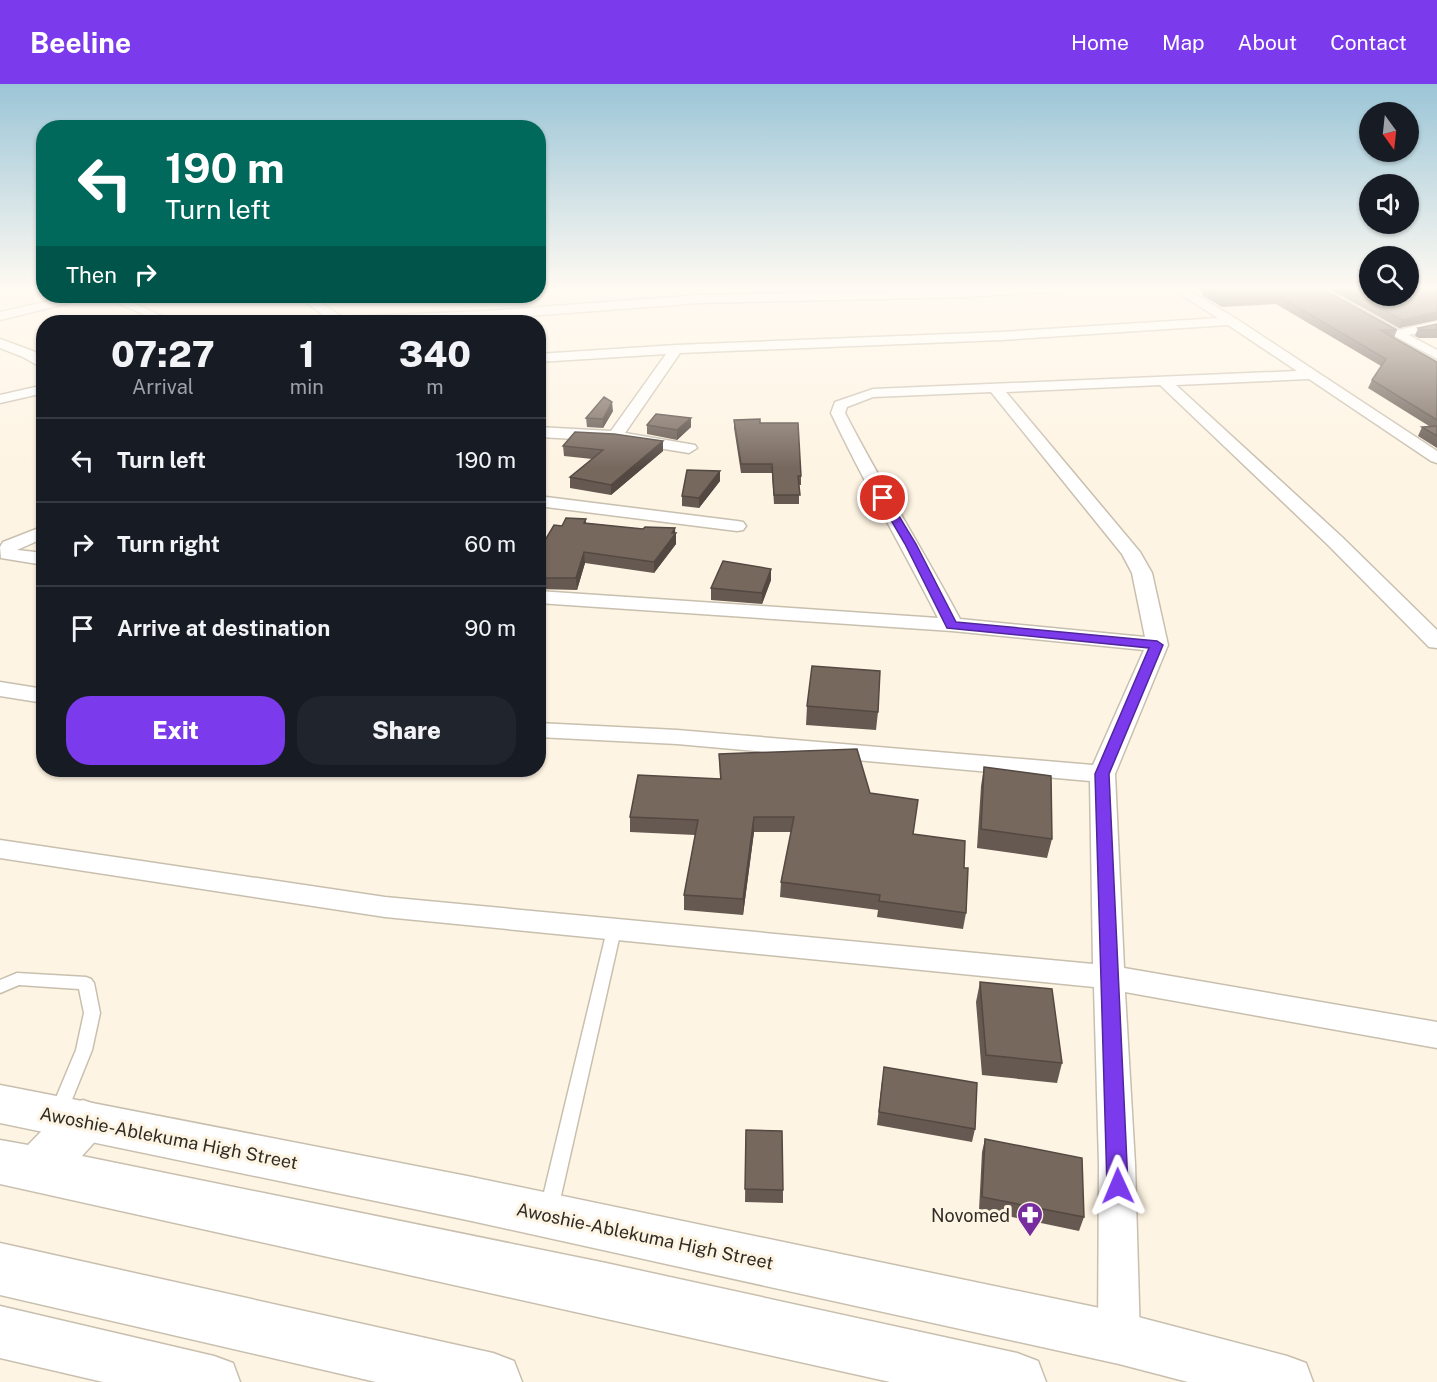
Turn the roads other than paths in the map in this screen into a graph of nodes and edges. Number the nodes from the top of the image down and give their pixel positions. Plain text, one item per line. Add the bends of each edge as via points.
1 (9, 347) edge
2 (737, 347) edge
3 (1268, 347) edge
4 (1421, 347) edge
5 (676, 349) junction
6 (28, 354) junction
7 (1437, 355) edge
8 (546, 357) edge
9 (36, 360) edge
10 (0, 361) edge
11 (1310, 375) junction
12 (1165, 382) junction
13 (995, 388) junction
14 (36, 391) edge
15 (0, 399) edge
16 (546, 432) edge
17 (615, 436) junction
18 (689, 448) dead end
19 (1437, 458) edge
20 (546, 502) edge
21 (737, 526) dead end
22 (36, 535) edge
23 (36, 558) edge
24 (546, 598) edge
25 (952, 625) junction
26 (1437, 642) edge
27 (1157, 645) junction
28 (0, 689) edge
29 (36, 695) edge
30 (546, 730) edge
31 (1102, 774) junction
32 (0, 849) edge
33 (614, 930) junction
34 (1109, 977) junction
35 (0, 987) edge
36 (1437, 1035) edge
37 (0, 1104) edge
38 (70, 1118) junction
39 (19, 1167) edge
40 (548, 1216) junction
41 (0, 1269) edge
42 (0, 1332) edge
43 (1119, 1338) junction
44 (418, 1373) edge
45 (149, 1375) edge
46 (214, 1382) edge
47 (493, 1382) edge
48 (1017, 1382) edge
49 (1287, 1382) edge

1 - 6 street
2 - 5 street
3 - 11 street
4 - 7 street
5 - 8 street
5 - 17 street
6 - 9 street
6 - 10 street
11 - 12 street
11 - 19 street
12 - 13 street
12 - 26 street
13 - 25 street via 873,393 840,405 838,412
13 - 27 street via 1139,564
14 - 15 street
16 - 17 street
17 - 18 street
20 - 21 street
22 - 23 street via 7,551
24 - 25 street
25 - 27 street
27 - 31 street
28 - 29 street
30 - 31 street via 677,737
31 - 34 street
32 - 33 street via 385,906
33 - 34 street
33 - 40 lane
34 - 36 street
34 - 43 street via 1118,1164
35 - 38 lane via 17,979 86,983 92,1013
37 - 38 street, Awoshie-Ablekuma High Street
38 - 39 main road
38 - 40 street, Awoshie-Ablekuma High Street
39 - 48 main road via 595,1287
40 - 43 street, Awoshie-Ablekuma High Street
41 - 44 main road
42 - 45 street
43 - 49 street, Awoshie-Ablekuma High Street
44 - 47 main road
45 - 46 street

